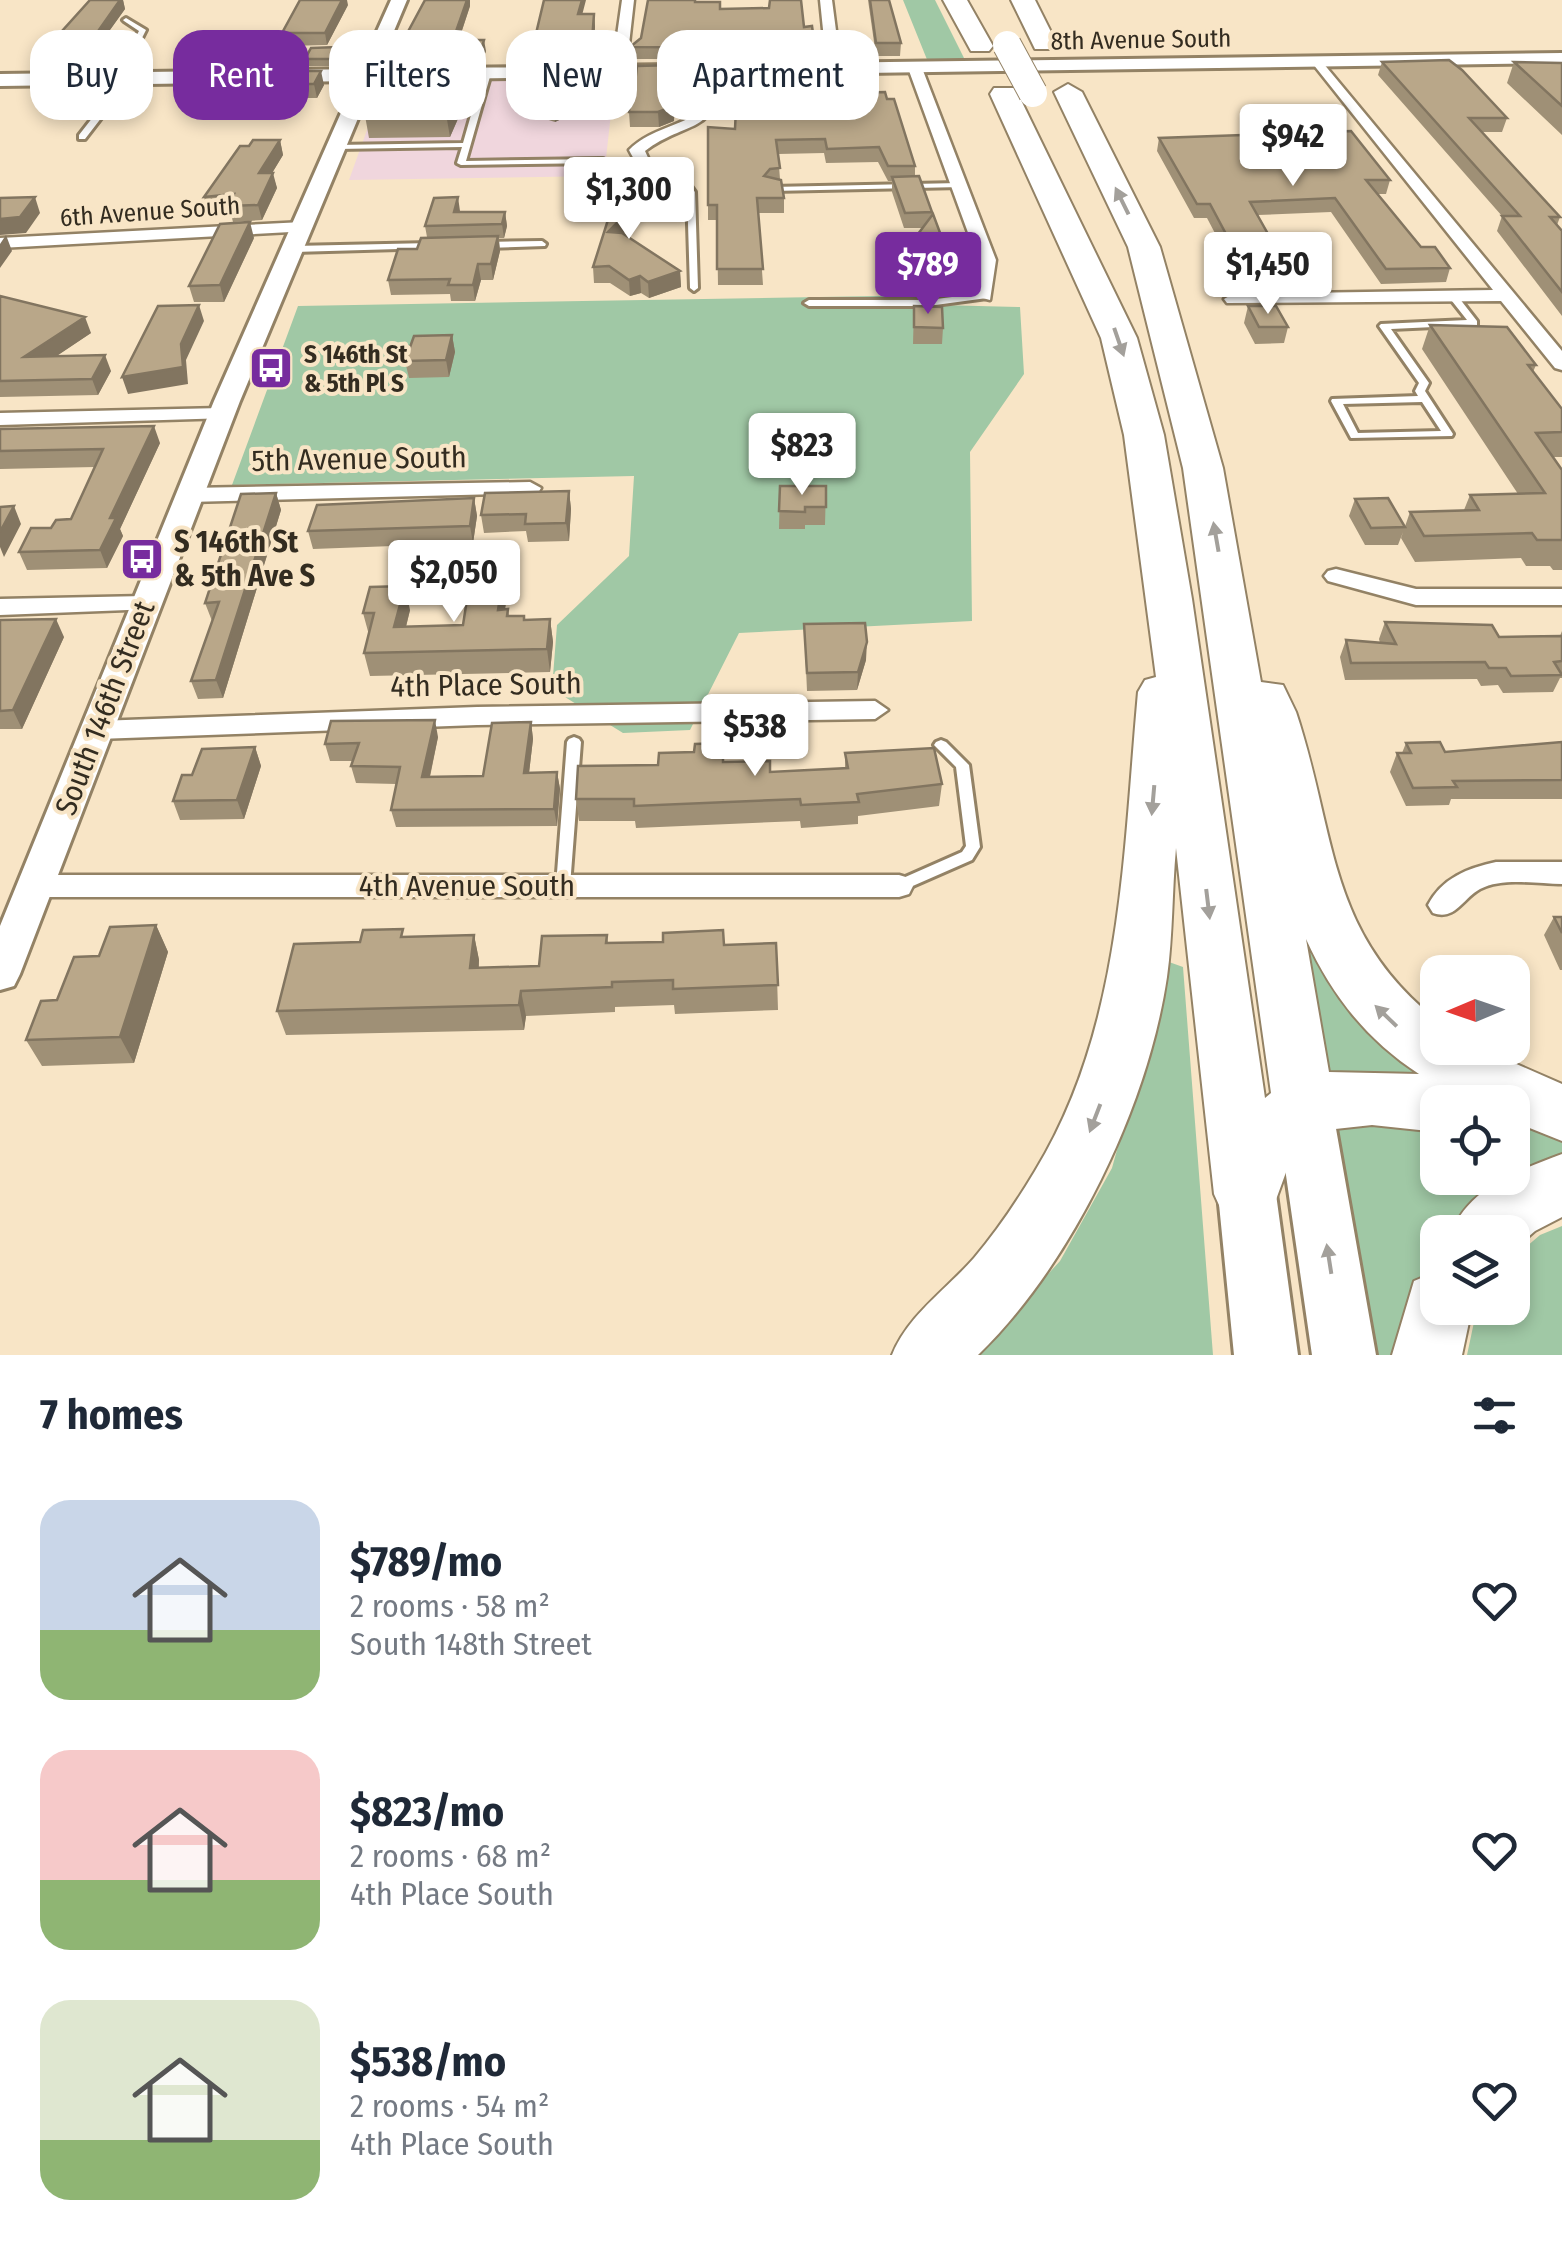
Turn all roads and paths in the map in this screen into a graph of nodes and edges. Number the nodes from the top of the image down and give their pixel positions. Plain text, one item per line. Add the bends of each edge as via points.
1 (398, 0) edge
2 (628, 0) edge
3 (826, 0) edge
4 (956, 0) edge
5 (982, 0) edge
6 (1023, 0) edge
7 (126, 20) dead end
8 (143, 30) edge
9 (385, 30) edge
10 (624, 30) edge
11 (829, 30) edge
12 (993, 46) junction
13 (1562, 58) edge
14 (1318, 61) junction
15 (879, 68) edge
16 (915, 68) junction
17 (486, 73) edge
18 (506, 73) edge
19 (329, 75) edge
20 (153, 78) edge
21 (0, 80) edge
22 (30, 80) edge
23 (1019, 93) junction
24 (94, 120) edge
25 (347, 120) edge
26 (473, 120) edge
27 (698, 120) edge
28 (82, 138) dead end
29 (466, 145) junction
30 (336, 147) junction
31 (600, 161) dead end
32 (672, 178) joint
33 (959, 185) junction
34 (772, 189) edge
35 (298, 238) junction
36 (0, 244) edge
37 (542, 244) dead end
38 (446, 246) edge
39 (466, 246) edge
40 (694, 288) dead end
41 (984, 296) joint
42 (1453, 296) junction
43 (1506, 296) junction
44 (1233, 299) dead end
45 (809, 304) dead end
46 (1163, 326) junction
47 (1562, 364) edge
48 (1425, 399) junction
49 (222, 414) junction
50 (0, 419) edge
51 (530, 488) edge
52 (189, 495) junction
53 (1336, 576) dead end
54 (1562, 596) edge
55 (1170, 599) junction
56 (145, 604) junction
57 (0, 607) edge
58 (1230, 634) junction
59 (875, 710) dead end
60 (98, 730) junction
61 (574, 742) dead end
62 (941, 744) dead end
63 (1562, 872) edge
64 (35, 886) junction
65 (563, 886) junction
66 (899, 886) joint
67 (1442, 905) dead end
68 (0, 974) edge
69 (1420, 1102) edge
70 (1304, 1106) junction
71 (1530, 1113) edge
72 (1562, 1115) edge
73 (1562, 1184) edge
74 (1247, 1194) junction
75 (1505, 1215) edge
76 (1434, 1325) edge
77 (927, 1355) edge
78 (1266, 1355) edge
79 (1344, 1355) edge
80 (1427, 1355) edge

1 - 9 street, South 146th Street
2 - 10 street
3 - 11 street
4 - 12 highway
5 - 12 highway
46 -> 6 highway via 1144,247
7 - 8 lane
12 - 23 highway
13 - 14 street, 8th Avenue South
14 - 16 street, 8th Avenue South
14 - 43 street
15 - 16 street, 8th Avenue South
16 - 33 street
17 - 18 street, 8th Avenue South
19 - 20 street, 8th Avenue South
21 - 22 street, 8th Avenue South
23 - 46 highway
23 -> 55 highway via 1119,338 1144,436
24 - 28 lane
25 - 30 street, South 146th Street
26 - 29 lane
27 - 32 street via 637,150 644,164
29 - 30 lane
29 - 31 lane via 461,164
30 - 35 street, South 146th Street
32 - 40 lane via 691,192
33 - 34 lane
33 - 41 street via 987,260
35 - 36 street, 6th Avenue South
35 - 38 lane
35 - 49 street, South 146th Street
37 - 39 lane
41 - 45 lane
42 - 43 street
42 - 44 street
42 - 48 lane via 1474,323 1384,326 1424,383
43 - 47 street
58 -> 46 highway via 1204,468
48 - 48 lane via 1448,434 1355,436 1336,401
49 - 50 street
49 - 52 street, South 146th Street
51 - 52 street, 5th Avenue South
52 - 56 street, South 146th Street
53 - 54 street via 1416,597
55 -> 74 highway
55 -> 77 highway via 1137,988 1112,1074 1083,1148 1026,1242
56 - 57 street
56 - 60 street, South 146th Street
58 - 70 highway
72 -> 58 highway via 1435,1056 1371,1001 1343,962 1322,914 1268,701
59 - 60 street, 4th Place South
60 - 64 street, South 146th Street
61 - 65 lane
62 - 66 lane via 962,764 973,847 968,856
63 - 67 street via 1479,875 1458,885
64 - 65 street, 4th Avenue South
64 - 68 street, South 146th Street
65 - 66 street, 4th Avenue South
69 - 70 highway via 1348,1094
70 - 74 highway via 1258,1149
79 -> 70 highway
71 - 72 highway
73 - 75 highway
74 - 78 highway
76 - 80 highway

